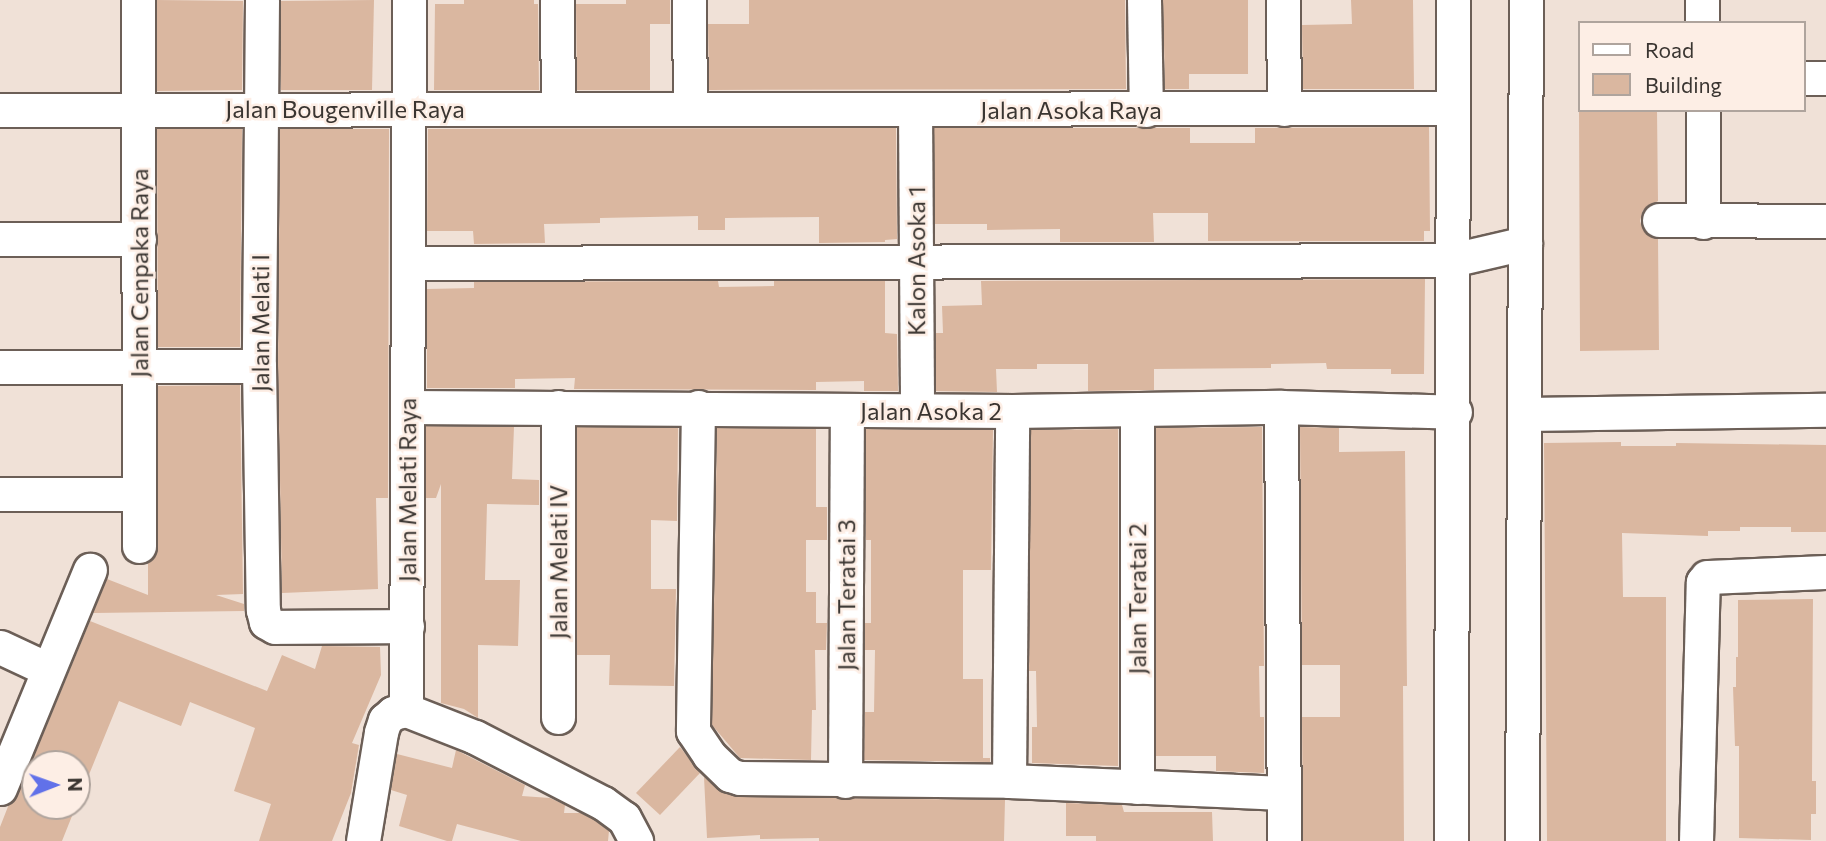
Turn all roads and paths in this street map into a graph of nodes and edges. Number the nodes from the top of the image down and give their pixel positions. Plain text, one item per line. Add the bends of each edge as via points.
1 (138, 0) edge
2 (262, 0) edge
3 (409, 0) edge
4 (557, 0) edge
5 (689, 0) edge
6 (1144, 0) edge
7 (1283, 0) edge
8 (1453, 0) edge
9 (1526, 0) edge
10 (1702, 0) edge
11 (1702, 21) edge
12 (1805, 78) edge
13 (1826, 78) edge
14 (690, 108) junction
15 (1452, 108) junction
16 (409, 109) junction
17 (558, 109) junction
18 (1284, 109) junction
19 (0, 110) edge
20 (262, 110) junction
21 (1146, 110) junction
22 (139, 111) junction
23 (915, 111) junction
24 (1703, 112) edge
25 (1659, 220) dead end
26 (1826, 221) edge
27 (1703, 222) junction
28 (0, 239) edge
29 (139, 239) junction
30 (1525, 243) junction
31 (916, 260) junction
32 (1452, 260) junction
33 (408, 263) junction
34 (139, 366) junction
35 (258, 366) junction
36 (0, 367) edge
37 (408, 407) junction
38 (558, 407) junction
39 (698, 407) junction
40 (1281, 407) junction
41 (847, 410) junction
42 (917, 410) junction
43 (1137, 410) junction
44 (1826, 410) edge
45 (1012, 411) junction
46 (1455, 412) junction
47 (1525, 414) junction
48 (0, 494) edge
49 (139, 494) junction
50 (139, 546) dead end
51 (90, 570) dead end
52 (1826, 572) edge
53 (407, 626) junction
54 (0, 647) edge
55 (47, 669) junction
56 (406, 710) junction
57 (558, 717) dead end
58 (845, 781) junction
59 (1009, 782) junction
60 (1136, 787) junction
61 (0, 788) edge
62 (1283, 793) junction
63 (363, 841) edge
64 (636, 841) edge
65 (1284, 841) edge
66 (1451, 841) edge
67 (1522, 841) edge
68 (1696, 841) edge

1 - 22 street, Jalan Cenpaka Raya
2 - 20 street, Jalan Melati I
3 - 16 street, Jalan Melati Raya
4 - 17 street
5 - 14 street
6 - 21 street
7 - 18 street
8 - 15 street
9 - 30 street
10 - 11 street
12 - 13 street
14 - 17 street, Jalan Bougenville Raya
14 - 23 street, Jalan Asoka Raya
15 - 18 street, Jalan Asoka Raya
15 - 32 street
16 - 17 street, Jalan Bougenville Raya
16 - 20 street, Jalan Bougenville Raya
16 - 33 street, Jalan Melati Raya
18 - 21 street, Jalan Asoka Raya
19 - 22 street, Jalan Bougenville Raya
20 - 22 street, Jalan Bougenville Raya
20 - 35 street, Jalan Melati I
21 - 23 street, Jalan Asoka Raya
22 - 29 street, Jalan Cenpaka Raya
23 - 31 street, Kalon Asoka 1
24 - 27 street
25 - 27 street
26 - 27 street
28 - 29 street
29 - 34 street, Jalan Cenpaka Raya
30 - 32 street
30 - 47 street
31 - 32 street
31 - 33 street
31 - 42 street, Kalon Asoka 1
32 - 46 street
33 - 37 street, Jalan Melati Raya
34 - 35 street
34 - 36 street
34 - 49 street, Jalan Cenpaka Raya
35 - 53 street, Jalan Melati I via 266,622 275,627
37 - 38 street, Jalan Asoka 2
37 - 53 street, Jalan Melati Raya
38 - 39 street, Jalan Asoka 2
38 - 57 street, Jalan Melati IV
39 - 41 street, Jalan Asoka 2
39 - 58 street via 693,731 730,775
40 - 43 street, Jalan Asoka 2
40 - 46 street, Jalan Asoka 2
40 - 62 street
41 - 42 street, Jalan Asoka 2
41 - 58 street, Jalan Teratai 3
42 - 45 street, Jalan Asoka 2
43 - 45 street, Jalan Asoka 2
43 - 60 street, Jalan Teratai 2
44 - 47 street
45 - 59 street
46 - 66 street
47 - 67 street
48 - 49 street
49 - 50 street, Jalan Cenpaka Raya
51 - 55 street
52 - 68 street via 1707,577 1703,582
53 - 56 street, Jalan Melati Raya
54 - 55 street
55 - 61 street
56 - 63 street via 385,720 381,732
56 - 64 street via 475,737 603,803 624,818
58 - 59 street
59 - 60 street
60 - 62 street
62 - 65 street

